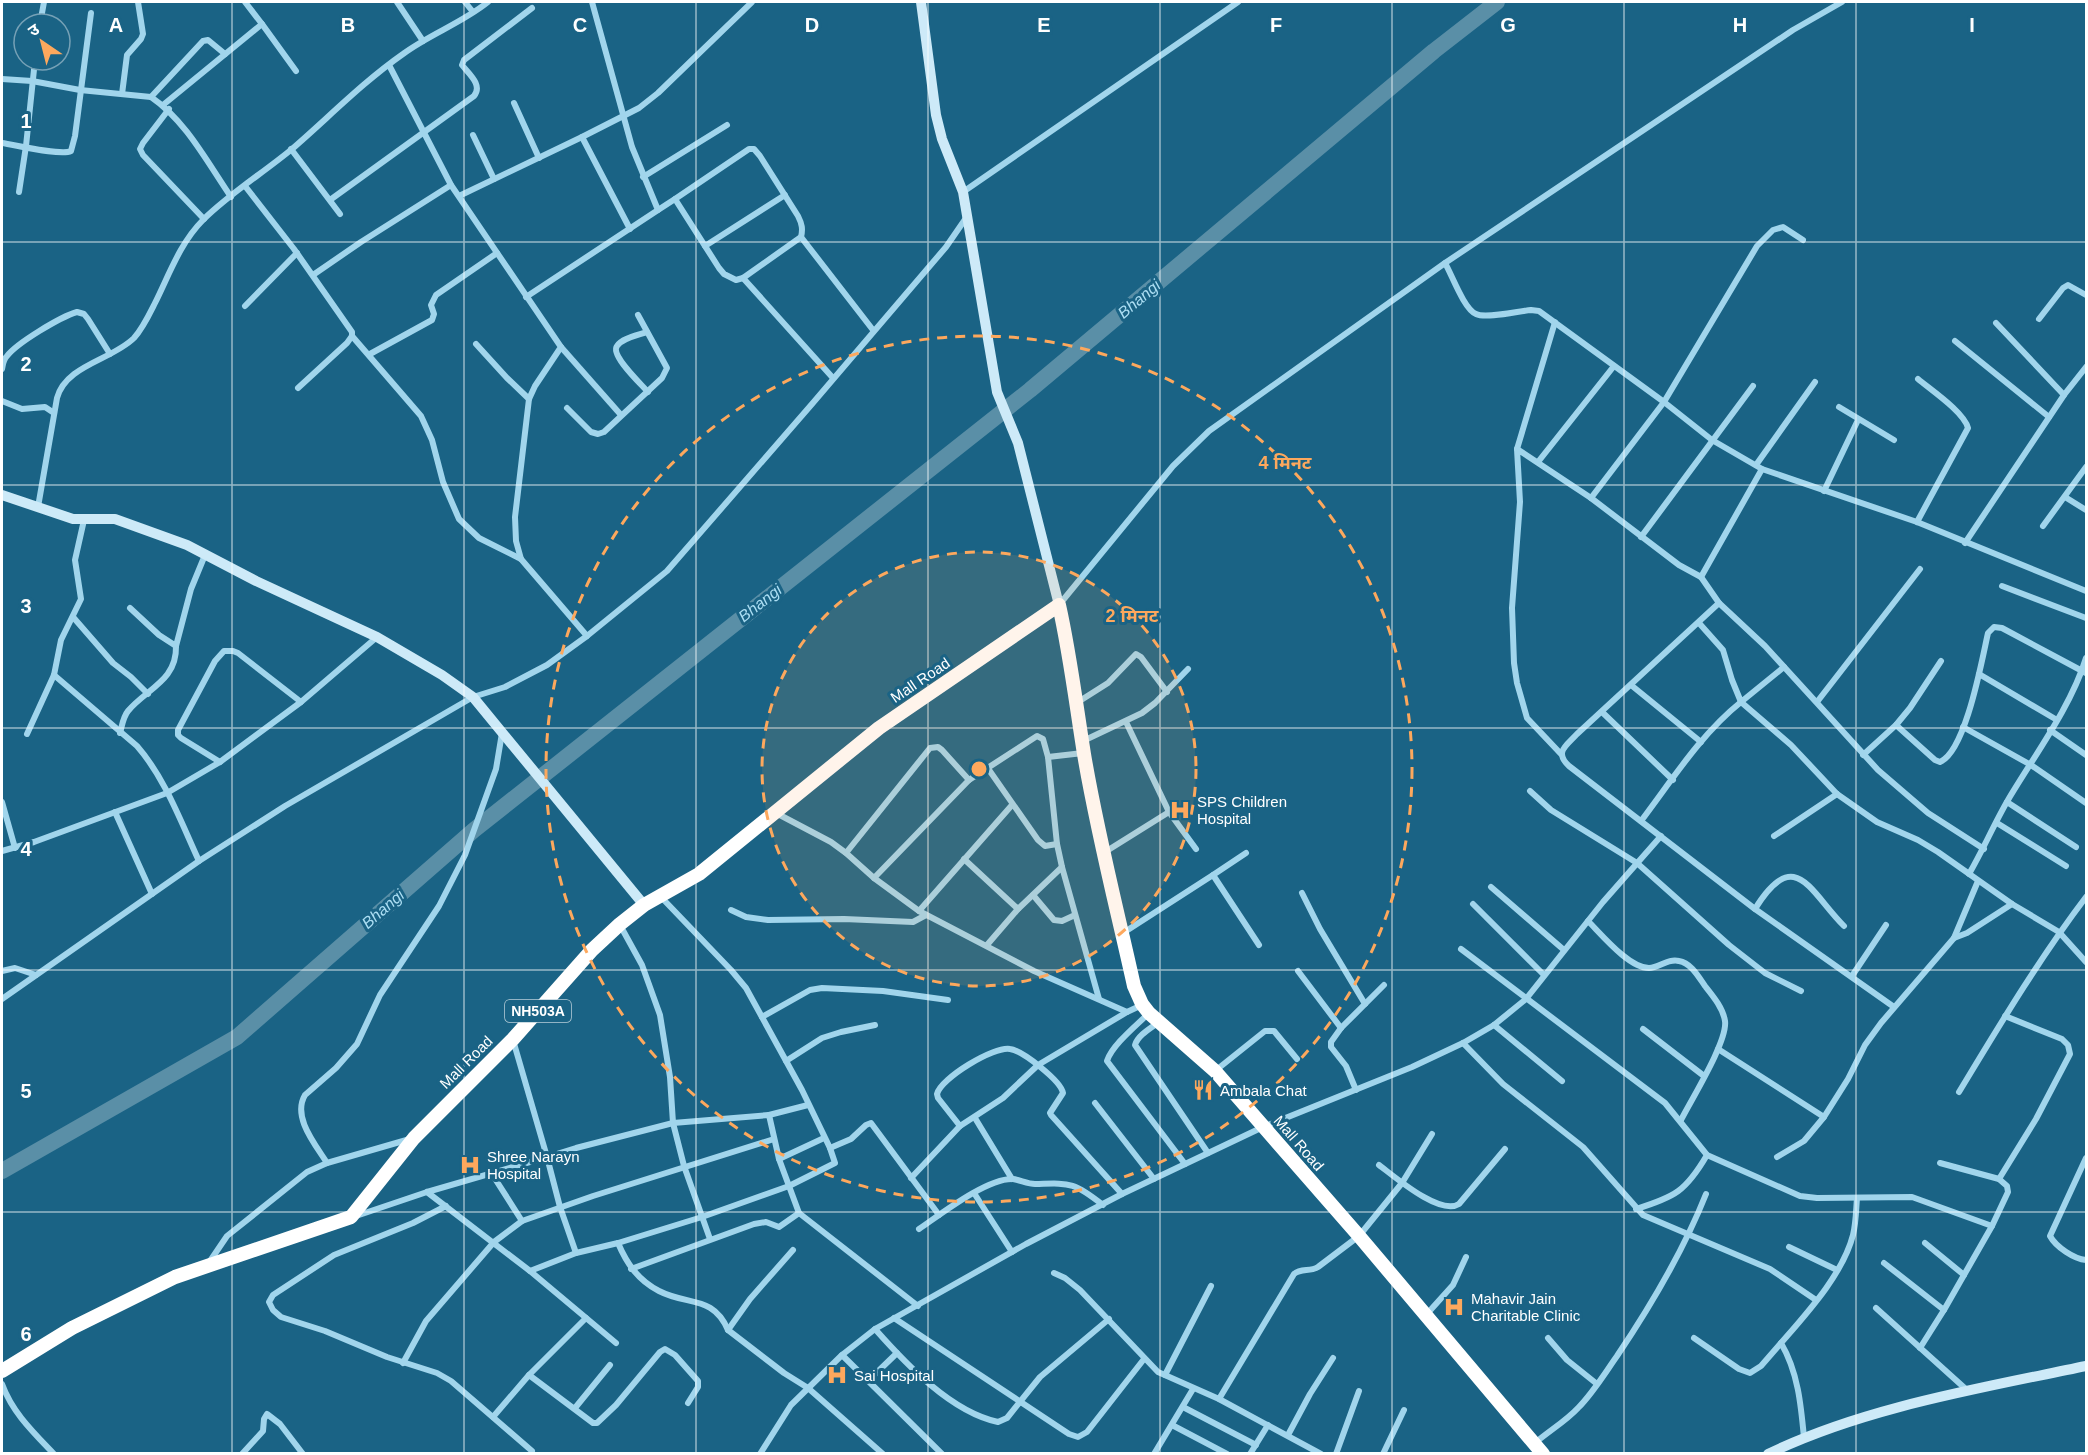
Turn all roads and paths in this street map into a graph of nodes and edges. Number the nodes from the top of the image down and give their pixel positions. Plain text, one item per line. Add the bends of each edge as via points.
1 (138, 2) edge
2 (245, 2) edge
3 (397, 2) edge
4 (465, 2) edge
5 (488, 2) edge
6 (592, 2) edge
7 (752, 2) edge
8 (921, 2) edge
9 (1238, 2) edge
10 (1842, 2) edge
11 (532, 8) dead end
12 (473, 12) junction
13 (91, 13) dead end
14 (262, 24) junction
15 (423, 41) junction
16 (225, 54) junction
17 (388, 65) junction
18 (296, 71) dead end
19 (33, 72) edge
20 (2, 79) edge
21 (32, 81) junction
22 (80, 90) junction
23 (122, 94) junction
24 (152, 97) junction
25 (514, 103) dead end
26 (166, 107) junction
27 (623, 116) junction
28 (727, 125) dead end
29 (423, 134) junction
30 (473, 135) dead end
31 (582, 137) junction
32 (2, 143) edge
33 (26, 146) junction
34 (291, 149) junction
35 (539, 158) junction
36 (643, 177) junction
37 (494, 179) junction
38 (451, 185) junction
39 (245, 186) junction
40 (19, 192) dead end
41 (963, 192) junction
42 (785, 195) junction
43 (459, 196) junction
44 (231, 197) junction
45 (675, 199) junction
46 (330, 200) junction
47 (658, 210) junction
48 (340, 214) dead end
49 (968, 217) junction
50 (204, 219) junction
51 (630, 229) junction
52 (801, 237) junction
53 (1803, 240) dead end
54 (705, 246) junction
55 (297, 253) junction
56 (497, 253) junction
57 (1445, 263) junction
58 (313, 275) junction
59 (743, 278) junction
60 (2086, 296) edge
61 (526, 297) junction
62 (245, 306) dead end
63 (638, 315) dead end
64 (2039, 319) dead end
65 (1555, 322) junction
66 (1996, 323) dead end
67 (873, 330) junction
68 (647, 332) junction
69 (352, 336) junction
70 (1955, 341) dead end
71 (476, 344) dead end
72 (561, 347) junction
73 (110, 354) junction
74 (370, 354) junction
75 (1614, 366) junction
76 (2086, 367) edge
77 (2, 369) edge
78 (833, 378) junction
79 (1918, 379) dead end
80 (1815, 382) dead end
81 (1753, 386) dead end
82 (298, 388) dead end
83 (648, 392) junction
84 (2064, 395) junction
85 (529, 399) junction
86 (2, 401) edge
87 (1664, 402) junction
88 (1839, 407) dead end
89 (567, 408) dead end
90 (54, 412) junction
91 (621, 415) junction
92 (2049, 417) junction
93 (1858, 420) junction
94 (1713, 440) junction
95 (1894, 440) dead end
96 (1516, 449) junction
97 (1538, 462) junction
98 (1759, 467) junction
99 (2086, 467) edge
100 (1824, 491) junction
101 (2, 495) edge
102 (2065, 497) junction
103 (1591, 498) junction
104 (38, 507) junction
105 (2086, 510) edge
106 (84, 520) junction
107 (1917, 522) junction
108 (2043, 526) dead end
109 (1641, 537) junction
110 (1965, 543) junction
111 (205, 555) junction
112 (521, 559) junction
113 (1920, 569) dead end
114 (1701, 577) junction
115 (2002, 586) dead end
116 (2086, 591) edge
117 (1719, 603) junction
118 (1059, 605) junction
119 (130, 608) dead end
120 (73, 617) junction
121 (2086, 618) edge
122 (1699, 623) junction
123 (587, 636) junction
124 (377, 637) junction
125 (176, 646) junction
126 (2086, 658) edge
127 (1941, 661) dead end
128 (1784, 667) junction
129 (1188, 669) dead end
130 (2084, 672) edge
131 (1979, 674) junction
132 (54, 675) junction
133 (1631, 685) junction
134 (1167, 692) junction
135 (148, 694) junction
136 (473, 697) junction
137 (301, 702) junction
138 (1741, 702) junction
139 (1817, 702) junction
140 (1077, 703) junction
141 (1602, 712) junction
142 (2057, 720) junction
143 (1126, 722) junction
144 (1896, 725) junction
145 (1963, 727) junction
146 (2050, 730) junction
147 (120, 733) junction
148 (502, 733) junction
149 (27, 734) dead end
150 (1701, 742) junction
151 (1083, 747) junction
152 (1561, 754) junction
153 (1863, 755) junction
154 (2086, 755) edge
155 (1048, 757) junction
156 (220, 762) junction
157 (2031, 765) junction
158 (987, 767) junction
159 (969, 780) junction
160 (1673, 780) junction
161 (1530, 791) dead end
162 (167, 793) junction
163 (1837, 795) junction
164 (2, 802) edge
165 (2007, 802) junction
166 (2086, 803) edge
167 (1012, 805) junction
168 (115, 812) junction
169 (1169, 812) junction
170 (776, 813) junction
171 (1641, 821) junction
172 (1996, 822) junction
173 (1661, 836) junction
174 (1774, 836) dead end
175 (1058, 844) junction
176 (2076, 847) dead end
177 (15, 848) junction
178 (1196, 849) dead end
179 (1984, 849) junction
180 (2, 851) edge
181 (1105, 852) junction
182 (846, 853) junction
183 (1246, 853) dead end
184 (964, 860) junction
185 (199, 861) junction
186 (1637, 863) junction
187 (2066, 866) dead end
188 (1062, 867) junction
189 (1969, 874) junction
190 (1213, 875) junction
191 (874, 878) junction
192 (1978, 881) junction
193 (1491, 887) dead end
194 (152, 894) junction
195 (1302, 894) dead end
196 (1033, 895) junction
197 (661, 896) junction
198 (2086, 897) edge
199 (1473, 904) dead end
200 (2012, 904) junction
201 (644, 905) junction
202 (1018, 909) junction
203 (1755, 909) junction
204 (731, 910) dead end
205 (919, 911) junction
206 (926, 915) junction
207 (1075, 915) junction
208 (1588, 921) junction
209 (620, 924) junction
210 (1886, 925) dead end
211 (1844, 926) dead end
212 (2059, 932) junction
213 (1122, 933) junction
214 (1954, 938) junction
215 (987, 945) junction
216 (1259, 945) dead end
217 (1461, 949) dead end
218 (1564, 950) junction
219 (2086, 962) edge
220 (2, 970) edge
221 (1298, 971) dead end
222 (36, 975) junction
223 (1544, 975) junction
224 (1852, 975) junction
225 (1384, 986) dead end
226 (1801, 991) dead end
227 (2, 999) edge
228 (1099, 999) junction
229 (1526, 999) junction
230 (948, 1000) dead end
231 (1365, 1004) junction
232 (1894, 1007) junction
233 (1127, 1012) junction
234 (1150, 1013) junction
235 (2005, 1016) junction
236 (762, 1017) junction
237 (875, 1025) dead end
238 (1494, 1025) junction
239 (1341, 1028) junction
240 (1642, 1029) dead end
241 (513, 1039) junction
242 (1463, 1043) junction
243 (1718, 1049) junction
244 (1297, 1059) dead end
245 (786, 1061) junction
246 (1038, 1065) junction
247 (1215, 1071) junction
248 (1704, 1076) junction
249 (1562, 1081) dead end
250 (1356, 1090) junction
251 (1959, 1092) dead end
252 (1095, 1103) dead end
253 (808, 1105) junction
254 (769, 1115) junction
255 (975, 1118) junction
256 (1824, 1118) junction
257 (1681, 1120) junction
258 (673, 1123) junction
259 (960, 1126) junction
260 (1263, 1127) junction
261 (1432, 1134) dead end
262 (414, 1138) junction
263 (824, 1138) junction
264 (774, 1139) junction
265 (830, 1148) junction
266 (1505, 1149) dead end
267 (1208, 1153) junction
268 (1707, 1155) junction
269 (547, 1157) junction
270 (1777, 1157) dead end
271 (2086, 1158) edge
272 (780, 1159) junction
273 (327, 1163) junction
274 (1940, 1163) dead end
275 (1185, 1164) junction
276 (1379, 1165) dead end
277 (684, 1166) junction
278 (492, 1174) junction
279 (911, 1178) junction
280 (1012, 1179) junction
281 (1154, 1179) junction
282 (1999, 1179) junction
283 (1402, 1183) junction
284 (789, 1186) junction
285 (427, 1192) junction
286 (974, 1193) junction
287 (1122, 1194) junction
288 (1706, 1194) dead end
289 (1857, 1198) junction
290 (1103, 1204) junction
291 (446, 1206) junction
292 (560, 1207) junction
293 (1636, 1209) junction
294 (799, 1213) junction
295 (939, 1215) junction
296 (351, 1217) junction
297 (702, 1217) junction
298 (522, 1221) junction
299 (1992, 1226) junction
300 (920, 1228) dead end
301 (1359, 1236) junction
302 (1689, 1236) junction
303 (710, 1239) junction
304 (494, 1242) junction
305 (618, 1243) junction
306 (1925, 1243) dead end
307 (1789, 1247) dead end
308 (793, 1250) dead end
309 (1012, 1252) junction
310 (576, 1253) junction
311 (1466, 1257) dead end
312 (2086, 1260) edge
313 (1884, 1263) dead end
314 (207, 1265) junction
315 (631, 1269) junction
316 (1837, 1270) junction
317 (530, 1271) junction
318 (1054, 1273) dead end
319 (1964, 1275) junction
320 (1210, 1286) dead end
321 (1816, 1300) junction
322 (918, 1306) junction
323 (1876, 1308) dead end
324 (1944, 1310) junction
325 (1426, 1315) junction
326 (586, 1318) junction
327 (894, 1318) junction
328 (1109, 1319) junction
329 (875, 1329) junction
330 (728, 1330) junction
331 (1548, 1338) dead end
332 (1694, 1338) dead end
333 (616, 1343) dead end
334 (1781, 1343) junction
335 (1920, 1348) junction
336 (897, 1353) junction
337 (842, 1355) junction
338 (1333, 1358) dead end
339 (1144, 1359) junction
340 (403, 1362) junction
341 (610, 1365) dead end
342 (2086, 1366) edge
343 (2, 1371) edge
344 (529, 1375) junction
345 (1165, 1375) junction
346 (868, 1381) junction
347 (2, 1384) edge
348 (1597, 1384) junction
349 (808, 1388) junction
350 (1193, 1389) junction
351 (1359, 1391) dead end
352 (1968, 1391) junction
353 (1219, 1400) junction
354 (1019, 1402) junction
355 (688, 1403) dead end
356 (1183, 1407) junction
357 (575, 1408) junction
358 (1404, 1410) dead end
359 (494, 1417) junction
360 (1172, 1425) junction
361 (1268, 1425) junction
362 (1288, 1435) junction
363 (1804, 1438) junction
364 (1256, 1444) junction
365 (1539, 1448) edge
366 (532, 1451) dead end
367 (1310, 1451) edge
368 (54, 1454) edge
369 (242, 1454) edge
370 (303, 1454) edge
371 (760, 1454) edge
372 (883, 1454) edge
373 (942, 1454) edge
374 (1154, 1454) edge
375 (1227, 1454) edge
376 (1251, 1454) edge
377 (1321, 1454) edge
378 (1336, 1454) edge
379 (1383, 1454) edge
380 (1768, 1454) edge

1 - 23 street via 143,34 127,55
2 - 14 street
3 - 15 street
4 - 12 street
5 - 12 street
6 - 27 street
7 - 27 street via 658,93
8 - 41 main road via 936,115
9 - 41 street
10 - 57 street via 1793,30
11 - 29 street via 464,60 462,64 476,83 477,92
12 - 15 street
13 - 22 street
14 - 16 street
14 - 18 street
15 - 17 street
16 - 24 street via 212,42 203,41
16 - 26 street
17 - 29 street
17 - 34 street
19 - 21 street
20 - 21 street
21 - 22 street
21 - 33 street
22 - 23 street
22 - 33 street via 71,151 59,154
23 - 24 street
24 - 26 street
25 - 35 street
26 - 44 street
26 - 50 street via 140,149
27 - 31 street
27 - 36 street
28 - 36 street
29 - 38 street
29 - 46 street
30 - 37 street
31 - 35 street
31 - 51 street
32 - 33 street
33 - 40 street
34 - 39 street
34 - 46 street
35 - 37 street
36 - 47 street
37 - 43 street
38 - 43 street
38 - 58 street
39 - 44 street
39 - 55 street
41 - 49 main road
42 - 45 street via 754,149
42 - 52 street via 802,224
42 - 54 street
43 - 56 street
44 - 50 street
45 - 47 street
45 - 54 street
46 - 48 street
47 - 51 street
49 - 67 street
49 - 118 main road via 997,392 1018,443
50 - 73 street via 185,243 140,331
51 - 61 street
52 - 59 street
52 - 67 street
53 - 87 street via 1784,227 1769,233 1757,246
54 - 59 street via 724,274 736,280
55 - 58 street
55 - 62 street
56 - 61 street
56 - 74 street via 436,295 431,305 432,320
57 - 65 street via 1473,313 1481,316 1532,310
57 - 118 street via 1209,431 1173,466
58 - 69 street via 350,326
59 - 78 street
60 - 64 street via 2068,285
61 - 72 street
63 - 68 street
65 - 75 street
65 - 96 street
66 - 84 street
67 - 78 street
68 - 83 street via 667,368
68 - 83 street via 621,343 615,352
69 - 74 street
69 - 82 street
70 - 92 street
71 - 85 street
72 - 85 street
72 - 91 street
73 - 77 street via 84,314 76,312 12,350
73 - 90 street via 65,382
74 - 112 street via 426,426 459,519 479,538
75 - 87 street
75 - 97 street
76 - 84 street
78 - 123 street via 667,571
79 - 107 street via 1958,413 1968,428
80 - 98 street
81 - 94 street
83 - 91 street
84 - 92 street
85 - 112 street via 515,517
86 - 90 street via 22,409 45,407
87 - 94 street
87 - 103 street
88 - 93 street
89 - 91 street via 598,434
90 - 104 street
92 - 110 street
93 - 95 street
93 - 100 street
94 - 98 street
94 - 109 street
96 - 97 street
96 - 152 street via 1520,502 1512,608 1514,663 1527,718
97 - 103 street
98 - 100 street
98 - 114 street
99 - 102 street
100 - 107 street
101 - 104 main road
102 - 105 street
102 - 108 street
103 - 109 street
104 - 106 main road
106 - 111 main road via 115,519
106 - 120 street via 75,560 82,594
107 - 110 street
109 - 114 street
110 - 116 street
111 - 124 main road
111 - 125 street via 191,589
112 - 123 street
113 - 139 street
114 - 117 street
115 - 121 street
117 - 122 street
117 - 128 street
118 - 140 highway, Mall Road
118 - 170 highway, Mall Road / NH503A via 879,728
119 - 125 street
120 - 132 street via 61,640
120 - 135 street via 117,668
122 - 133 street
122 - 138 street via 1723,650
123 - 136 street via 505,687
124 - 136 main road
124 - 137 street
125 - 135 street via 168,673
126 - 130 street
127 - 144 street
128 - 138 street
128 - 139 street
129 - 134 street
130 - 131 street via 1997,626 1988,633
130 - 142 street
131 - 142 street
131 - 145 street
132 - 147 street
132 - 149 street
133 - 141 street
133 - 150 street
134 - 140 street via 1136,654 1108,683
134 - 143 street
135 - 147 street via 126,714
136 - 148 main road
136 - 185 street via 285,806
137 - 156 street
137 - 156 street via 238,653 228,650 220,654 178,730 181,738
138 - 150 street
138 - 163 street via 1791,745
139 - 153 street
140 - 151 highway, Mall Road
141 - 152 street
141 - 160 street
142 - 146 street
143 - 151 street
143 - 169 street
144 - 145 street via 1940,762
144 - 153 street
145 - 157 street
146 - 154 street
146 - 157 street
147 - 162 street via 148,759
148 - 201 main road
148 - 273 street via 496,769 465,855 439,906 380,995 349,1056 300,1102 301,1116
150 - 160 street
151 - 155 street
151 - 181 highway, Mall Road
152 - 171 street via 1569,766
153 - 179 street via 1910,799
155 - 158 street via 1043,739 1037,736
155 - 175 street
156 - 162 street
157 - 165 street
157 - 166 street
158 - 159 street
158 - 167 street
159 - 182 street via 942,750 930,748
159 - 191 street
160 - 171 street
161 - 186 street via 1551,810
162 - 168 street
162 - 185 street
163 - 174 street
163 - 189 street
164 - 177 street
165 - 172 street
165 - 176 street
167 - 175 street via 1042,844
167 - 184 street
168 - 177 street
168 - 194 street
169 - 178 street
169 - 181 street
170 - 182 street
170 - 197 highway, Mall Road / NH503A via 699,874
171 - 173 street
172 - 179 street
172 - 187 street
173 - 186 street
173 - 203 street
175 - 188 street
177 - 180 street
179 - 189 street
181 - 213 highway, Mall Road
182 - 191 street
183 - 190 street
184 - 202 street
184 - 205 street
185 - 194 street
186 - 208 street
186 - 226 street via 1729,945 1771,977
188 - 196 street
188 - 207 street
189 - 192 street
190 - 213 street
190 - 216 street
191 - 205 street
192 - 200 street
192 - 214 street
193 - 218 street
194 - 222 street
195 - 231 street
196 - 202 street
196 - 207 street via 1054,920
197 - 201 highway, Mall Road / NH503A
197 - 236 street via 738,978
198 - 212 street
199 - 223 street
200 - 212 street
200 - 214 street
201 - 209 highway, Mall Road / NH503A
202 - 215 street
203 - 211 street via 1771,885 1792,876 1811,888
203 - 224 street
204 - 206 street via 768,920 913,922
205 - 206 street
206 - 215 street
207 - 228 street
208 - 218 street
208 - 243 street via 1636,965 1654,968 1673,960 1688,965 1725,1018
209 - 241 highway, Mall Road / NH503A
209 - 258 street via 642,965 660,1015
210 - 224 street
212 - 219 street
212 - 235 street
213 - 234 highway, Mall Road via 1134,986
214 - 232 street
215 - 228 street via 1034,971
217 - 229 street
218 - 223 street
220 - 222 street via 15,968
221 - 239 street
222 - 227 street
223 - 229 street
224 - 232 street
225 - 231 street
228 - 233 street
229 - 238 street
229 - 257 street via 1654,1094
230 - 236 street via 822,988 810,990
231 - 239 street
232 - 256 street via 1865,1045
233 - 234 street
233 - 246 street
234 - 247 highway, Mall Road
234 - 267 street via 1136,1045
234 - 275 street via 1107,1061
235 - 251 street
235 - 282 street via 2062,1039 2070,1051 2042,1109
236 - 245 street
237 - 245 street via 822,1038
238 - 242 street
238 - 249 street
239 - 250 street via 1331,1047 1346,1066
240 - 248 street
241 - 262 highway, Mall Road / NH503A
241 - 269 street
242 - 250 street
242 - 293 street via 1503,1084 1584,1148
243 - 248 street
243 - 256 street
244 - 247 street via 1274,1031 1265,1031
245 - 253 street
246 - 255 street
246 - 259 street via 1015,1051 1002,1049 944,1082 938,1098
246 - 287 street via 1063,1089 1050,1113 1053,1118
247 - 260 highway, Mall Road
248 - 257 street
250 - 260 street
252 - 281 street
253 - 254 street
253 - 263 street
254 - 258 street
254 - 264 street
255 - 259 street
255 - 280 street
256 - 270 street via 1804,1141
257 - 268 street
258 - 269 street
258 - 277 street
259 - 279 street
260 - 267 street
260 - 301 highway, Mall Road
261 - 283 street
262 - 273 street
262 - 296 highway, Mall Road / NH503A
263 - 265 street
263 - 272 street
264 - 272 street
264 - 277 street
265 - 279 street via 851,1139 872,1123
265 - 284 street via 834,1164
266 - 283 street via 1454,1207 1442,1205
267 - 275 street
268 - 289 street via 1800,1196
268 - 293 street via 1679,1192
269 - 278 street
269 - 292 street
271 - 312 street via 2050,1236 2055,1244
272 - 284 street
273 - 314 street via 290,1184 227,1236
274 - 282 street
275 - 281 street
276 - 283 street
277 - 292 street
277 - 297 street
278 - 285 street
278 - 298 street
279 - 295 street
280 - 286 street
280 - 290 street via 1072,1185
281 - 287 street
282 - 299 street via 2008,1192
283 - 301 street
284 - 294 street
284 - 297 street
285 - 291 street
285 - 296 street
286 - 295 street
286 - 309 street
287 - 290 street
288 - 302 street
289 - 299 street via 1912,1197
289 - 316 street via 1853,1235
290 - 309 street
291 - 304 street
291 - 340 street via 334,1255 269,1300 280,1317
292 - 298 street
292 - 310 street
293 - 302 street
294 - 303 street via 779,1227 759,1223
294 - 322 street
295 - 300 street
296 - 314 highway
297 - 303 street
297 - 305 street
298 - 304 street
299 - 319 street
301 - 325 highway, Mall Road
301 - 353 street via 1318,1267 1294,1274
302 - 321 street via 1770,1269
302 - 348 street
303 - 315 street
304 - 317 street
304 - 340 street via 426,1321
305 - 310 street
305 - 315 street
306 - 319 street
307 - 316 street
308 - 330 street
309 - 322 street
310 - 317 street
311 - 325 street via 1453,1285
313 - 324 street
314 - 343 highway via 82,1323
315 - 330 street via 658,1291 715,1310
316 - 321 street
317 - 326 street
318 - 328 street via 1074,1284
319 - 324 street
320 - 345 street
321 - 334 street
322 - 327 street
323 - 335 street
324 - 335 street
325 - 365 highway, Mall Road
326 - 333 street
326 - 344 street
327 - 329 street
327 - 354 street
328 - 339 street
328 - 354 street via 1040,1377
329 - 336 street
329 - 337 street
330 - 349 street
331 - 348 street via 1567,1360
332 - 334 street via 1750,1373
334 - 363 street via 1798,1389
335 - 352 street
336 - 346 street
336 - 354 street via 951,1400 994,1422 1007,1418
337 - 346 street
337 - 349 street
338 - 362 street
339 - 345 street
339 - 354 street via 1081,1436 1069,1434
340 - 359 street via 451,1381
341 - 357 street
342 - 352 main road
344 - 357 street
344 - 359 street
345 - 350 street
346 - 373 street
347 - 368 street via 17,1413
348 - 365 street
349 - 371 street via 780,1420
349 - 372 street
350 - 353 street
350 - 356 street
351 - 378 street
352 - 363 main road via 1867,1416
353 - 361 street
355 - 357 street via 698,1382 665,1349 599,1422 593,1423
356 - 360 street
356 - 364 street
358 - 379 street
359 - 366 street
360 - 374 street
360 - 375 street
361 - 362 street
361 - 364 street
362 - 367 street
363 - 380 main road
364 - 376 street
367 - 377 street
369 - 370 street via 263,1431 267,1414

